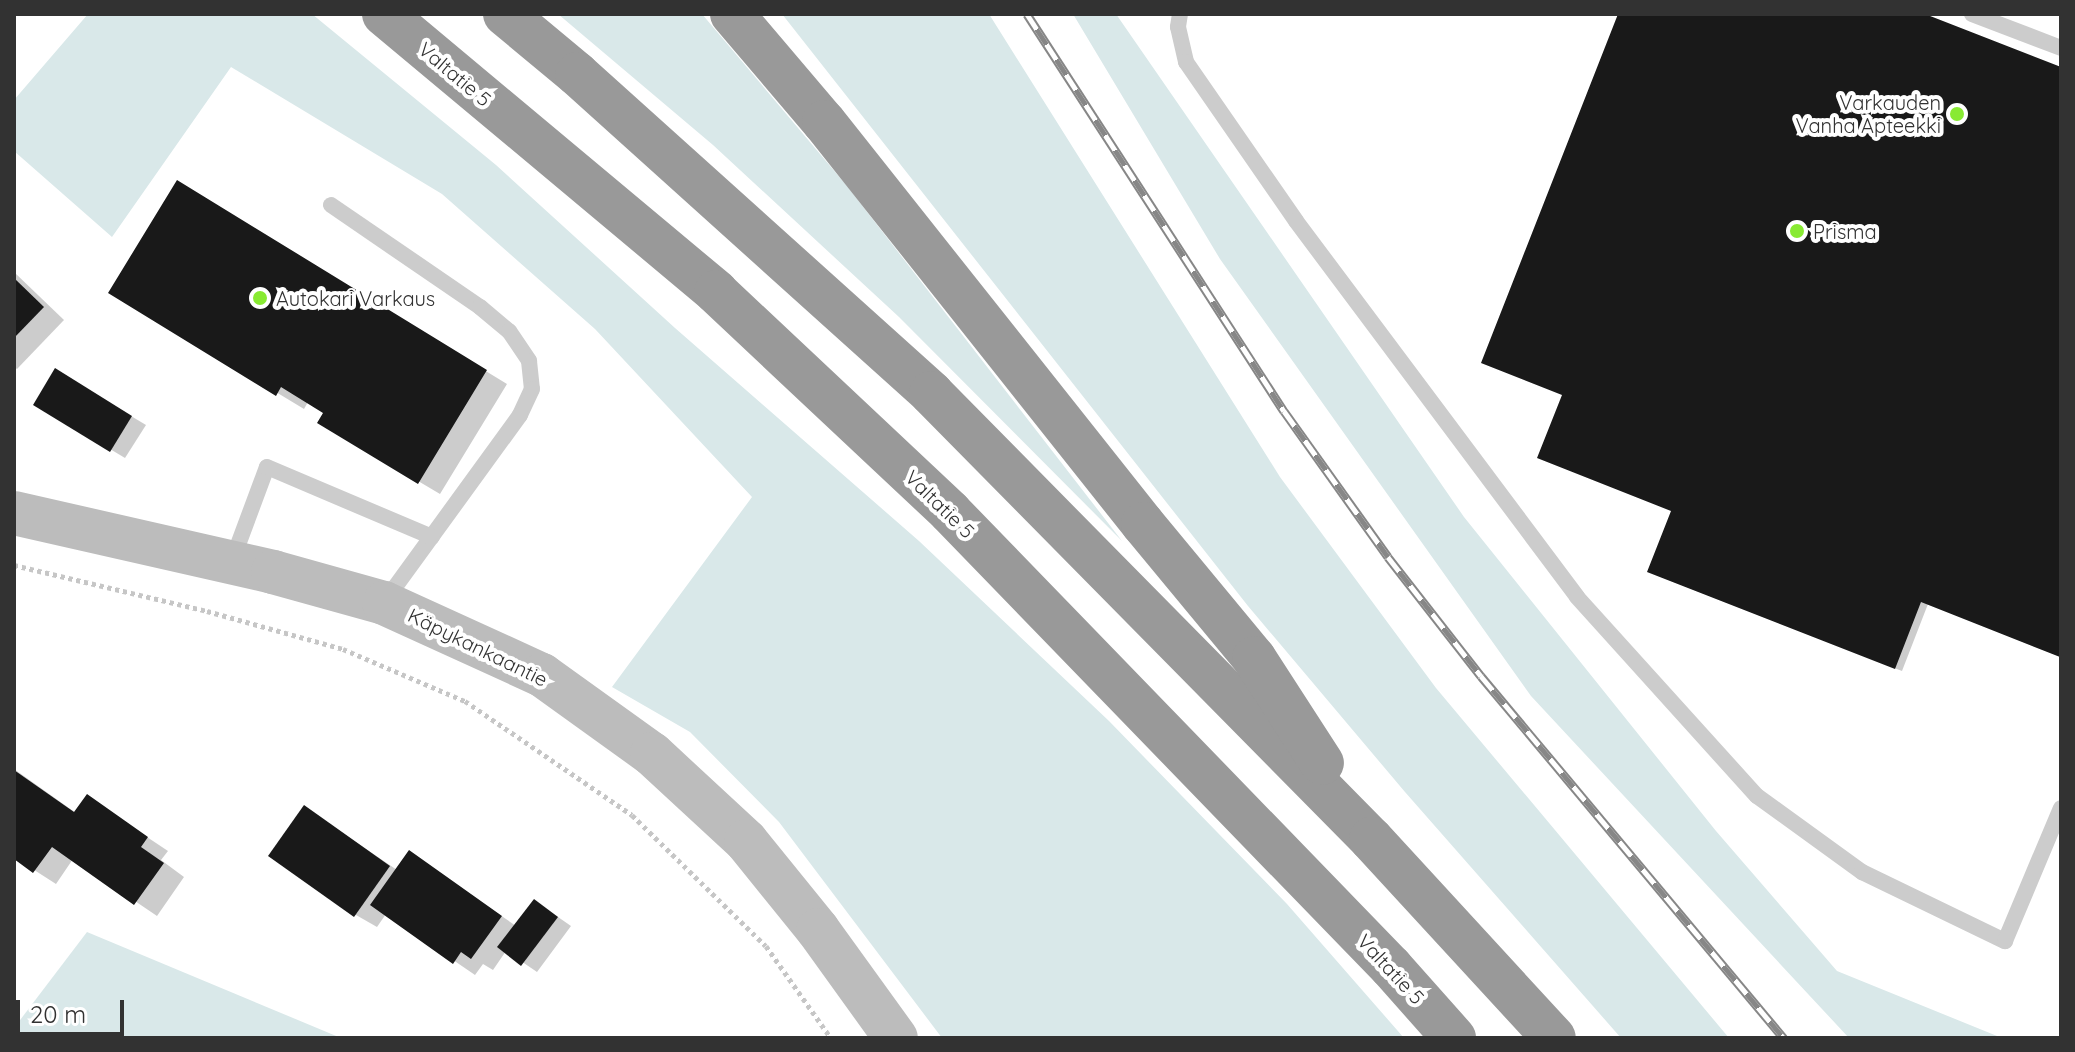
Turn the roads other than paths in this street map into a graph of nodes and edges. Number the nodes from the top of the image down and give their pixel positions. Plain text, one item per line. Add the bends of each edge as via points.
1 (384, 14) edge
2 (505, 14) edge
3 (732, 14) edge
4 (1180, 14) edge
5 (1972, 14) edge
6 (2061, 48) edge
7 (331, 205) dead end
8 (14, 513) edge
9 (432, 537) junction
10 (231, 562) junction
11 (384, 603) junction
12 (2061, 808) edge
13 (1371, 839) junction
14 (896, 1038) edge
15 (1454, 1038) edge
16 (1554, 1038) edge

1 - 15 highway, Valtatie 5 via 716,292 950,512
2 - 13 highway via 931,393
3 - 13 highway via 1254,658
4 - 12 lane via 1186,62 1296,221 1577,597 1757,796 1862,872 2005,941
5 - 6 lane
7 - 9 lane via 480,307 509,331 529,361 532,389 520,415
8 - 10 street, Käpykankaantie
9 - 10 lane via 267,467
9 - 11 lane
10 - 11 street, Käpykankaantie
11 - 14 street, Käpykankaantie via 542,675 652,754 746,841
13 - 16 highway

